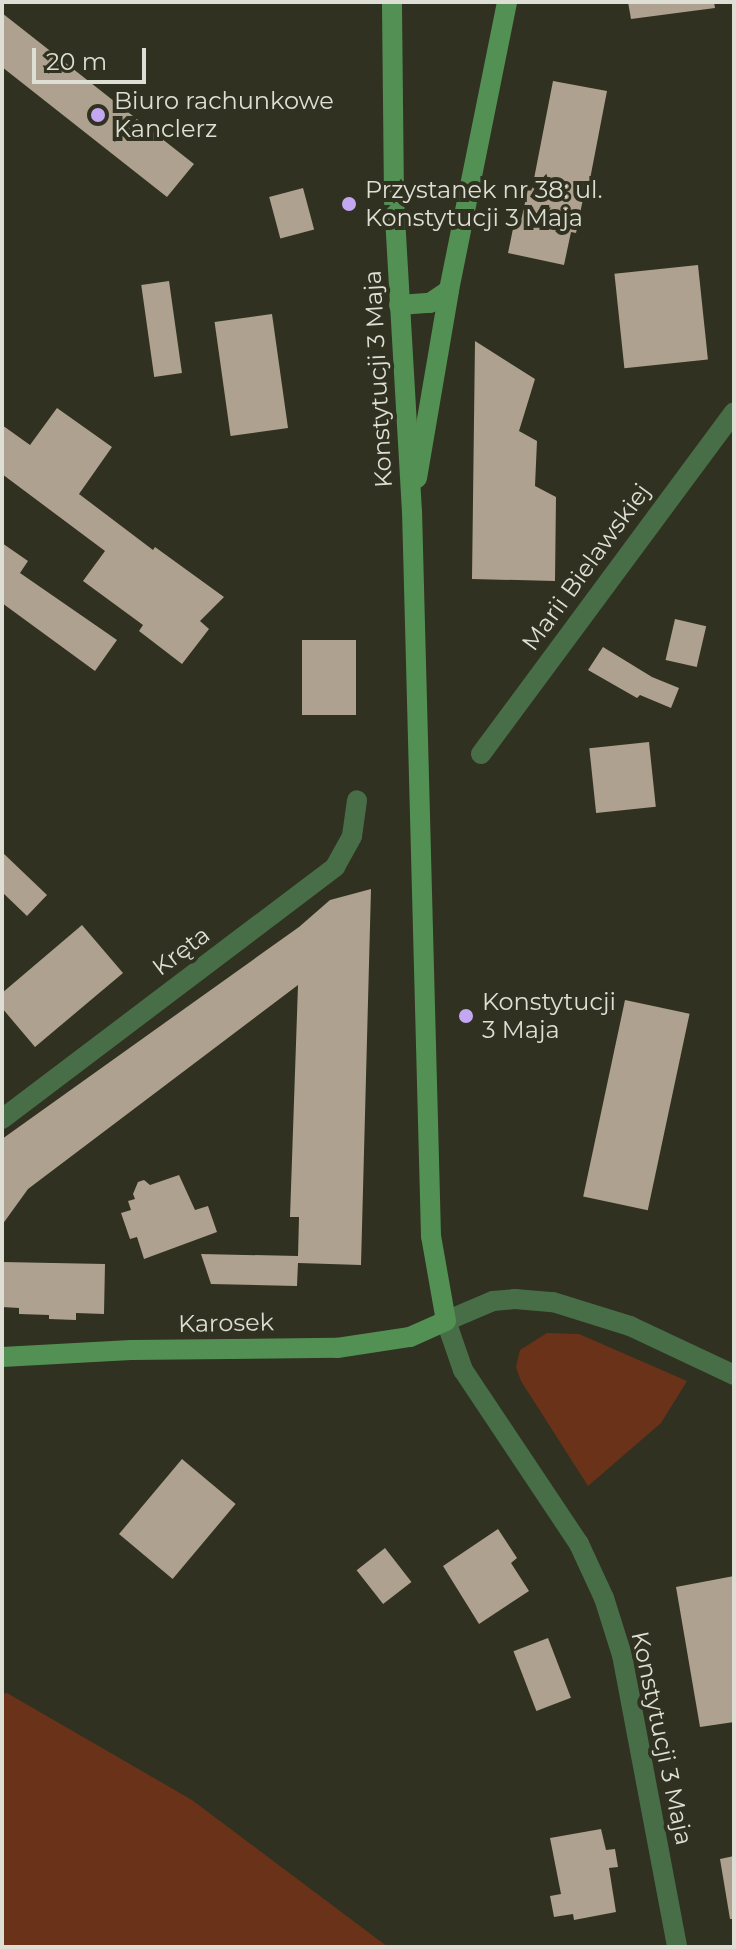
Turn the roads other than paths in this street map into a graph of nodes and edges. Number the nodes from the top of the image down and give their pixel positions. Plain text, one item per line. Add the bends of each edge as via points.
1 (392, 2) edge
2 (507, 2) edge
3 (449, 290) junction
4 (399, 305) junction
5 (734, 412) edge
6 (412, 512) junction
7 (481, 754) dead end
8 (357, 800) dead end
9 (2, 1119) edge
10 (446, 1321) junction
11 (2, 1357) edge
12 (734, 1375) edge
13 (677, 1947) edge

1 - 4 main road, Konstytucji 3 Maja
2 - 3 main road
3 - 4 main road via 430,303
3 - 6 main road
4 - 6 main road, Konstytucji 3 Maja
5 - 7 street, Marii Bielawskiej
6 - 10 main road, Konstytucji 3 Maja via 431,1236
8 - 9 street, Kręta via 352,836 335,867
10 - 11 main road, Karosek via 410,1337 337,1348
10 - 12 street via 493,1301 553,1302 630,1326
10 - 13 street, Konstytucji 3 Maja via 463,1370 579,1544 604,1598 622,1655

